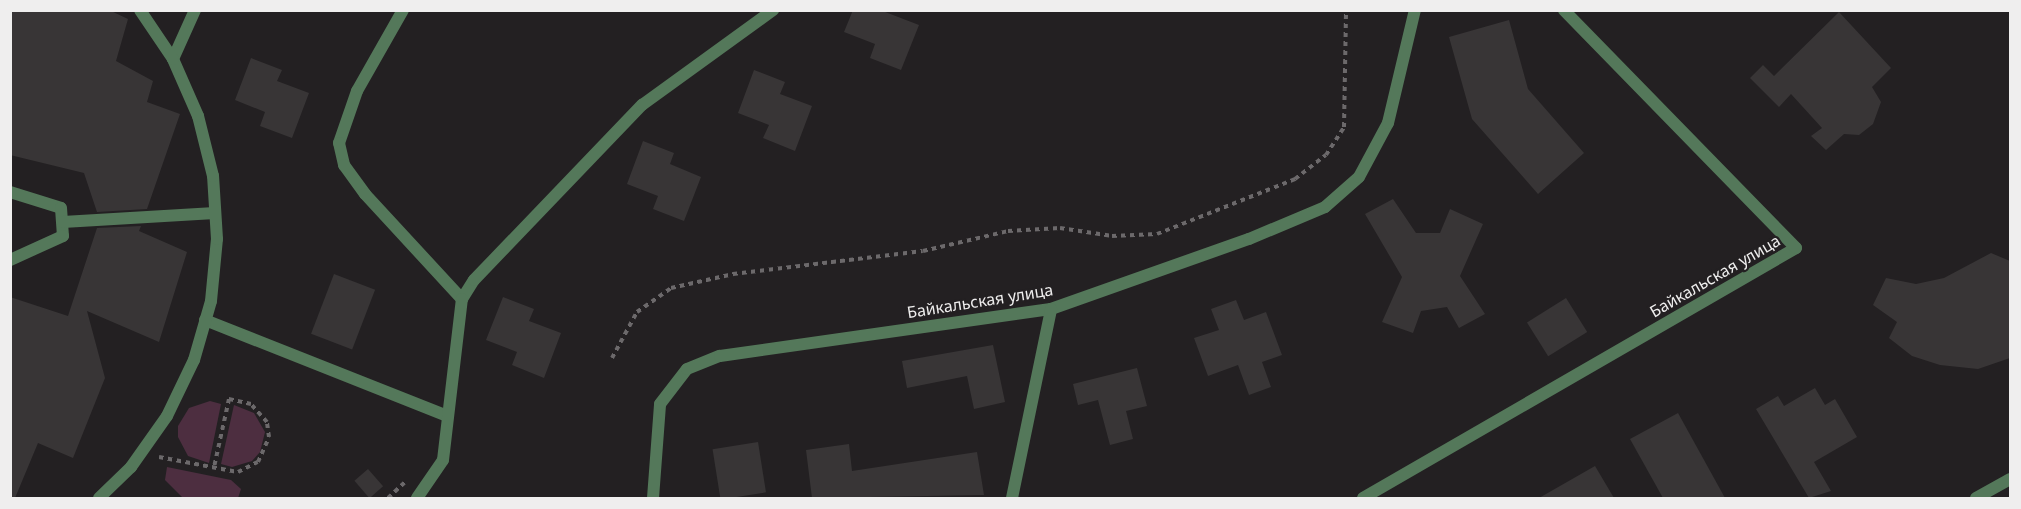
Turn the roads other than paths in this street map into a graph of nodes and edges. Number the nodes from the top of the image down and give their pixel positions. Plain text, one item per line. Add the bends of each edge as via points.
1 (140, 10) edge
2 (195, 10) edge
3 (403, 10) edge
4 (773, 10) edge
5 (1415, 10) edge
6 (1564, 10) edge
7 (173, 59) junction
8 (10, 192) edge
9 (215, 213) junction
10 (63, 222) junction
11 (10, 260) edge
12 (462, 299) junction
13 (1051, 309) junction
14 (205, 320) junction
15 (448, 416) junction
16 (2010, 479) edge
17 (99, 498) edge
18 (417, 498) edge
19 (653, 498) edge
20 (1012, 498) edge
21 (1363, 498) edge
22 (1976, 498) edge

1 - 7 street
2 - 7 street
3 - 12 street via 357,91 339,143 344,165 365,194
4 - 12 street via 642,105 474,280
5 - 13 street, Байкальская улица via 1388,123 1359,177 1325,207 1249,239
6 - 21 street, Байкальская улица via 1796,248
7 - 9 street via 198,116 213,176
8 - 10 street via 61,208
9 - 10 street
9 - 14 street via 217,239
10 - 11 street via 63,236
12 - 15 street
13 - 19 street, Байкальская улица via 720,356 687,369 660,404
13 - 20 street
14 - 15 street
14 - 17 street via 194,360 167,417 141,453
15 - 18 street via 443,460
16 - 22 street

